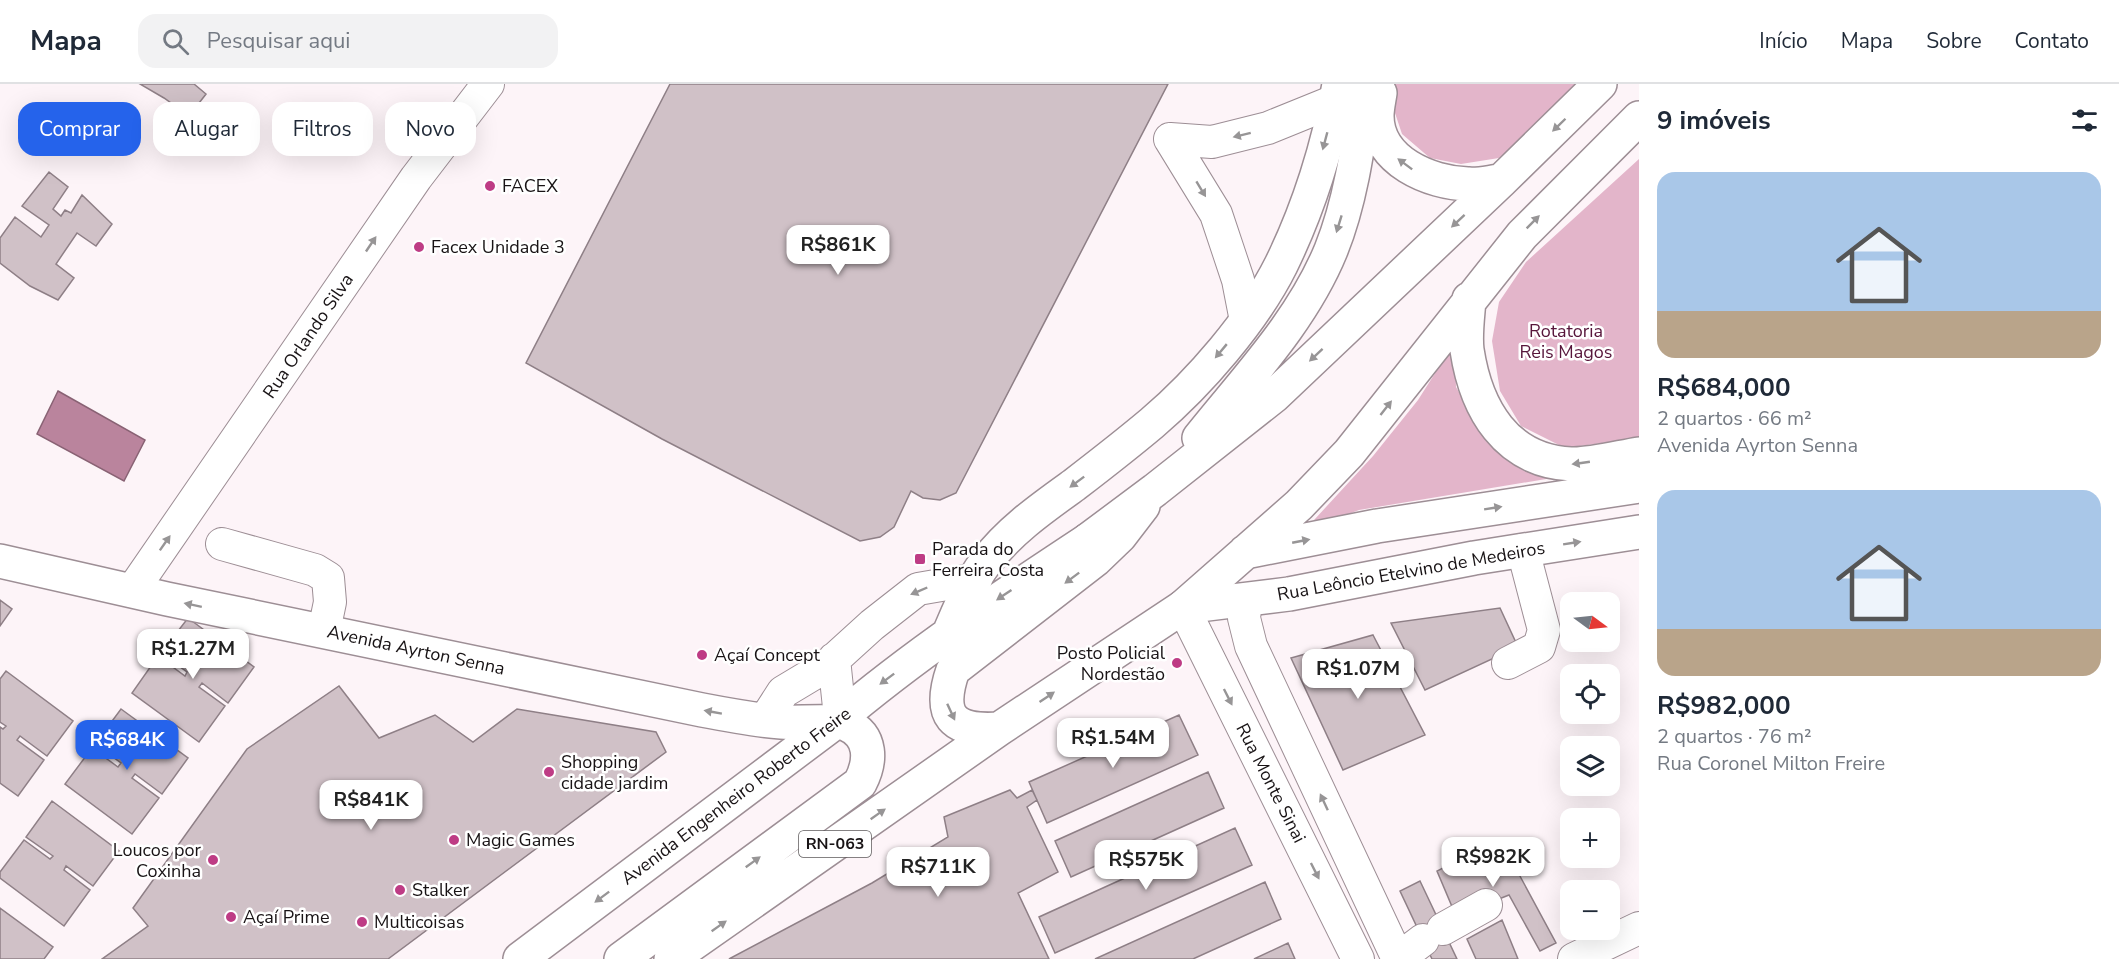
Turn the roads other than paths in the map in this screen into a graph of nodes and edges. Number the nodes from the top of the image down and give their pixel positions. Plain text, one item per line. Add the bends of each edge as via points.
1 (488, 84) edge
2 (1367, 84) edge
3 (1381, 84) edge
4 (1600, 84) edge
5 (1338, 92) edge
6 (1639, 118) edge
7 (1501, 181) junction
8 (1469, 299) junction
9 (1246, 321) junction
10 (1639, 453) edge
11 (1160, 486) junction
12 (1639, 486) edge
13 (1639, 532) edge
14 (222, 544) dead end
15 (1523, 550) junction
16 (1243, 553) junction
17 (0, 561) edge
18 (976, 579) junction
19 (132, 591) junction
20 (1246, 600) junction
21 (1183, 607) junction
22 (324, 631) junction
23 (950, 631) junction
24 (1251, 646) junction
25 (834, 659) junction
26 (1508, 663) dead end
27 (1212, 665) junction
28 (765, 720) junction
29 (837, 720) junction
30 (999, 729) junction
31 (1486, 904) dead end
32 (1639, 928) edge
33 (684, 955) edge
34 (1357, 956) edge
35 (1395, 957) edge
36 (520, 959) edge
37 (621, 959) edge
38 (1574, 959) edge

19 -> 1 street, Rua Orlando Silva via 416,178
2 -> 11 main road via 1358,145 1331,250 1291,320
7 -> 3 main road via 1468,184 1443,180 1416,172 1396,157 1382,138 1377,117
4 -> 7 main road
5 -> 9 main road, Avenida Engenheiro Roberto Freire via 1310,197 1280,266
5 -> 9 street via 1269,128 1212,142 1170,140 1216,214 1239,280
8 -> 6 main road via 1522,235
7 -> 11 main road via 1274,396
10 -> 8 main road via 1572,464 1538,459 1512,444 1488,417 1475,384 1467,347
16 -> 8 main road via 1299,505 1349,453
9 -> 18 main road, Avenida Engenheiro Roberto Freire via 1153,422 1008,537
11 -> 23 main road, Avenida Engenheiro Roberto Freire via 1088,540
11 -> 30 main road via 1095,560 953,670 946,701 957,723 967,729
16 -> 12 main road via 1377,526
15 -> 13 main road, Rua Leôncio Etelvino de Medeiros
14 - 22 street via 315,570 328,578 330,602
15 - 20 main road, Rua Leôncio Etelvino de Medeiros
15 - 26 street via 1544,630 1539,647
16 - 21 main road
17 - 19 main road, Avenida Ayrton Senna
18 - 23 main road, Avenida Engenheiro Roberto Freire
18 -> 25 street via 918,589
22 -> 19 main road, Avenida Ayrton Senna
20 - 21 main road, Rua Leôncio Etelvino de Medeiros
20 - 24 street, Rua Monte Sinai via 1244,618
21 - 27 street, Rua Monte Sinai
30 -> 21 main road, RN-063
28 -> 22 main road, Avenida Ayrton Senna
23 -> 29 main road, Avenida Engenheiro Roberto Freire
24 - 27 street
35 -> 24 street, Rua Monte Sinai
25 - 28 street via 783,692
25 - 29 street
27 -> 34 street, Rua Monte Sinai
28 - 29 main road, Avenida Ayrton Senna
29 -> 36 main road, Avenida Engenheiro Roberto Freire
37 -> 29 main road via 860,783 867,768 866,744 859,733
33 -> 30 main road, RN-063
31 - 35 street
32 - 38 street
34 - 35 street via 1374,942 1384,942

